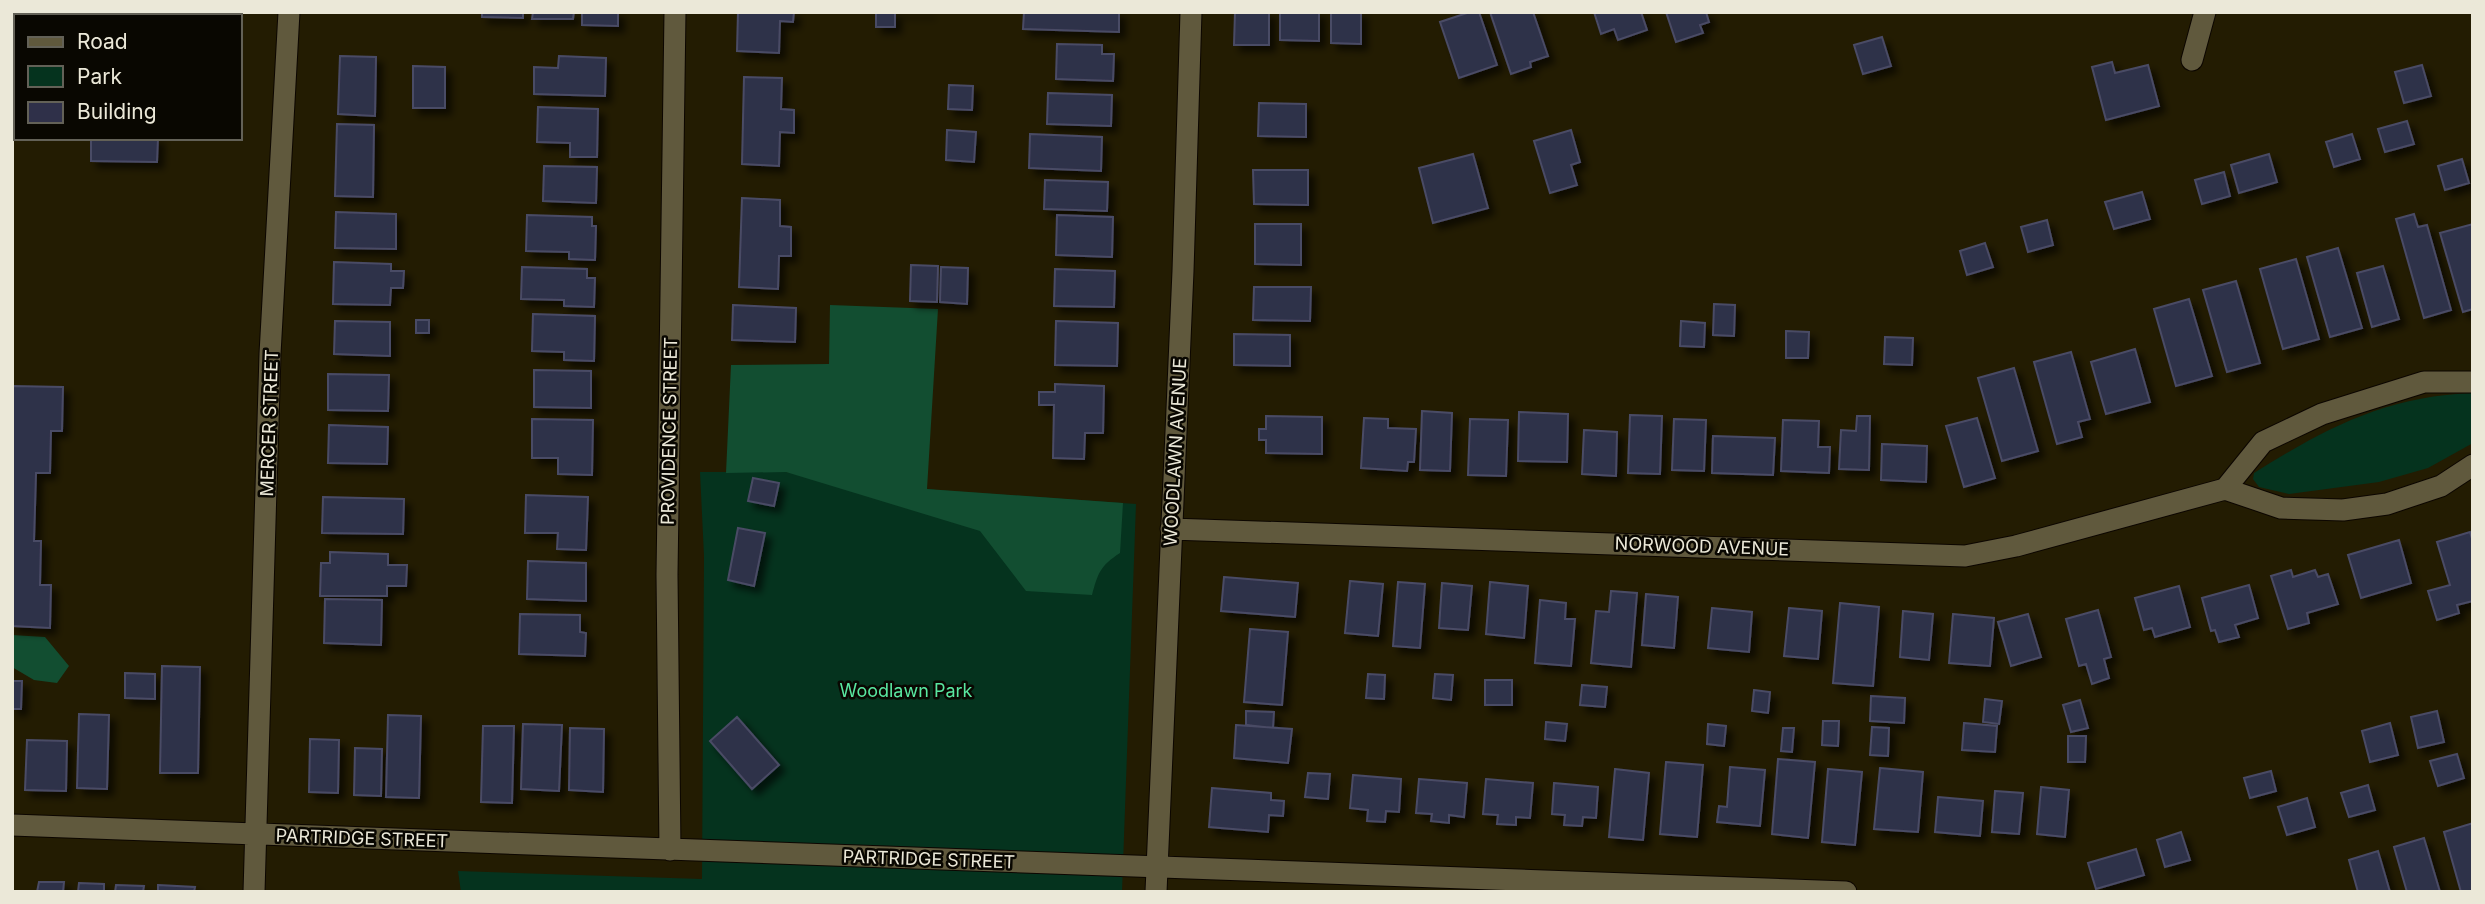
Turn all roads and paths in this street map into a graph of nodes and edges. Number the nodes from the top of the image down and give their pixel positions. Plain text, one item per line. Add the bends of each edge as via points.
1 (289, 12) edge
2 (676, 12) edge
3 (1191, 12) edge
4 (2205, 12) edge
5 (2192, 60) dead end
6 (2473, 382) edge
7 (2473, 465) edge
8 (2225, 489) junction
9 (1171, 529) junction
10 (12, 825) edge
11 (255, 834) junction
12 (670, 850) junction
13 (1158, 866) junction
14 (254, 892) edge
15 (1156, 892) edge
16 (1846, 892) edge

1 - 11 street, MERCER STREET via 270,355
2 - 12 street, PROVIDENCE STREET via 667,575
3 - 9 street, WOODLAWN AVENUE
4 - 5 street
6 - 8 street via 2424,382 2322,414 2263,442
7 - 8 street via 2441,486 2388,504 2343,510 2281,508
8 - 9 street, NORWOOD AVENUE via 1965,556
9 - 13 street, WOODLAWN AVENUE
10 - 11 street, PARTRIDGE STREET
11 - 12 street, PARTRIDGE STREET
11 - 14 street, MERCER STREET
12 - 13 street, PARTRIDGE STREET
13 - 15 street, WOODLAWN AVENUE
13 - 16 street, PARTRIDGE STREET

